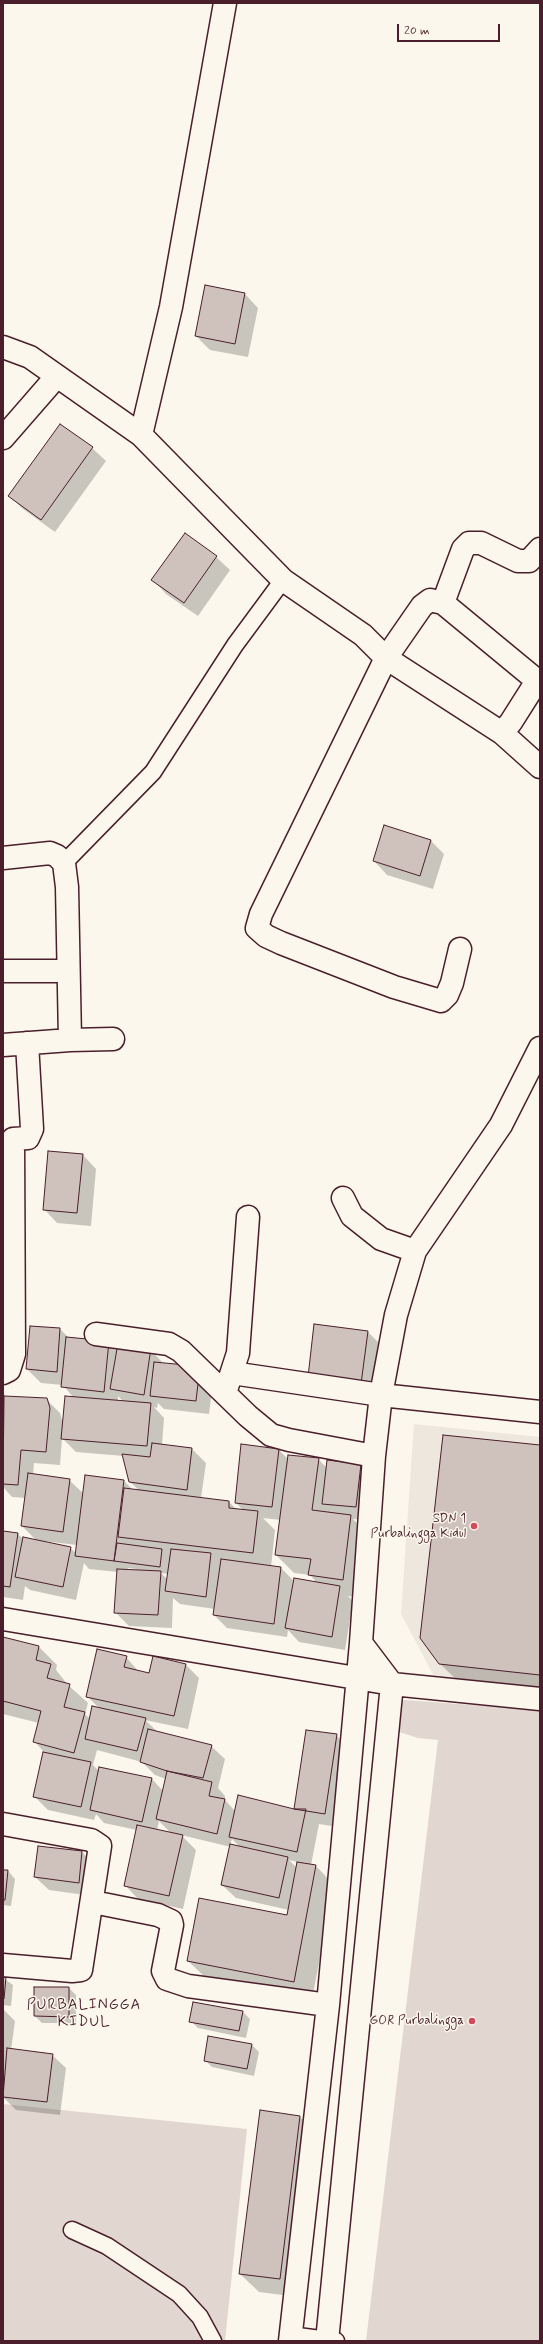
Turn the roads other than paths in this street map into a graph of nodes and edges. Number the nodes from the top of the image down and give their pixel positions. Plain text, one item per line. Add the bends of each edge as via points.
1 (225, 3) edge
2 (3, 346) edge
3 (57, 376) junction
4 (141, 435) junction
5 (3, 438) edge
6 (540, 548) edge
7 (283, 580) junction
8 (443, 602) junction
9 (389, 655) junction
10 (535, 687) edge
11 (507, 728) junction
12 (540, 767) edge
13 (3, 858) edge
14 (64, 863) junction
15 (460, 949) dead end
16 (3, 971) edge
17 (68, 971) junction
18 (113, 1039) dead end
19 (70, 1040) junction
20 (27, 1043) junction
21 (3, 1046) edge
22 (540, 1048) edge
23 (343, 1198) dead end
24 (248, 1217) dead end
25 (415, 1251) junction
26 (96, 1334) dead end
27 (3, 1373) edge
28 (232, 1373) junction
29 (225, 1393) junction
30 (381, 1395) junction
31 (540, 1412) edge
32 (374, 1456) junction
33 (3, 1619) edge
34 (361, 1643) junction
35 (357, 1678) junction
36 (392, 1684) junction
37 (540, 1699) edge
38 (3, 1824) edge
39 (93, 1902) junction
40 (3, 1965) edge
41 (328, 2005) junction
42 (72, 2230) dead end
43 (290, 2338) edge
44 (213, 2341) edge
45 (327, 2341) edge
46 (336, 2341) edge

1 - 4 street via 172,306
2 - 3 street via 30,357
3 - 4 street
3 - 5 street
4 - 7 street
6 - 8 street via 529,561 518,561 481,543 469,543 463,549
7 - 9 street
7 - 14 lane via 236,645 153,772
8 - 9 street via 430,600 422,606
8 - 10 street
9 - 11 street
9 - 15 street via 261,914 257,928 280,943 394,987 441,1001 452,983
10 - 11 street
11 - 12 street
13 - 14 street via 50,853
14 - 17 street
16 - 17 street
17 - 19 street
18 - 19 street
19 - 20 street
20 - 21 street
20 - 27 street via 32,1128 28,1138 13,1139 14,1354 9,1370
22 - 25 street via 501,1125
23 - 25 street via 352,1216 381,1239
24 - 28 street via 238,1353
25 - 30 street via 396,1315
26 - 29 street via 169,1344 181,1351
28 - 29 street
28 - 30 street
29 - 32 street via 271,1435
30 - 31 street
30 - 32 street
32 - 34 street
33 - 35 street
34 - 35 street
34 - 36 street
35 - 36 street
35 - 41 street
36 - 37 street
36 - 45 street
38 - 39 street via 97,1843 100,1850
39 - 40 street via 80,1970
39 - 41 street via 158,1915 171,1921 163,1971 167,1979 188,1986
41 - 43 street
42 - 44 lane via 107,2246 179,2294 200,2317
43 - 45 lane
45 - 46 lane

